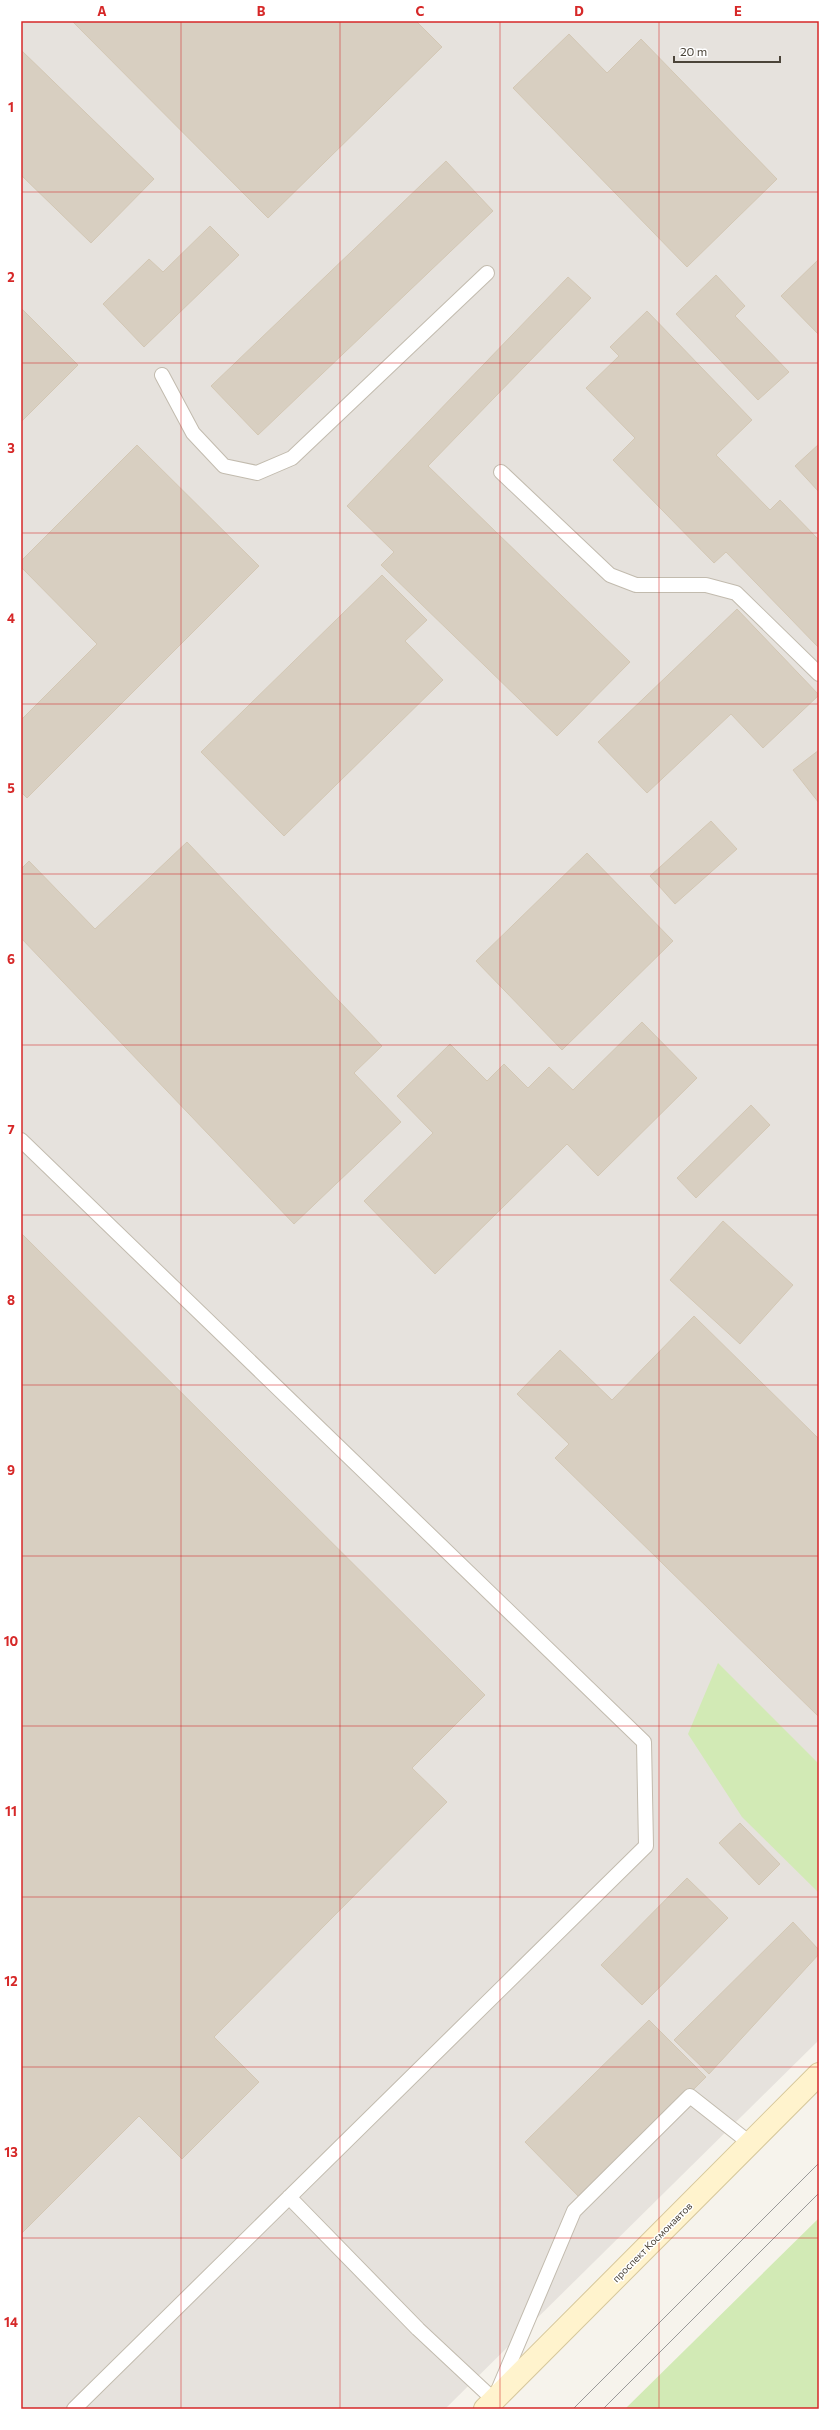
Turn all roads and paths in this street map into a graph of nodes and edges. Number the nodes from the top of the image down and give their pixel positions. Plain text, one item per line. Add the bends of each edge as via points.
1 (487, 273) dead end
2 (162, 375) dead end
3 (502, 472) dead end
4 (819, 674) edge
5 (21, 1140) edge
6 (819, 2074) edge
7 (750, 2144) junction
8 (289, 2197) junction
9 (489, 2404) edge
10 (74, 2409) edge

1 - 2 lane via 292,458 257,473 224,466 194,433
3 - 4 lane via 610,575 636,585 706,585 736,593
5 - 8 lane via 644,1742 646,1846
6 - 7 main road, проспект Космонавтов
7 - 9 main road, проспект Космонавтов
7 - 9 lane via 690,2096 585,2200 574,2211
8 - 9 lane
8 - 10 lane

